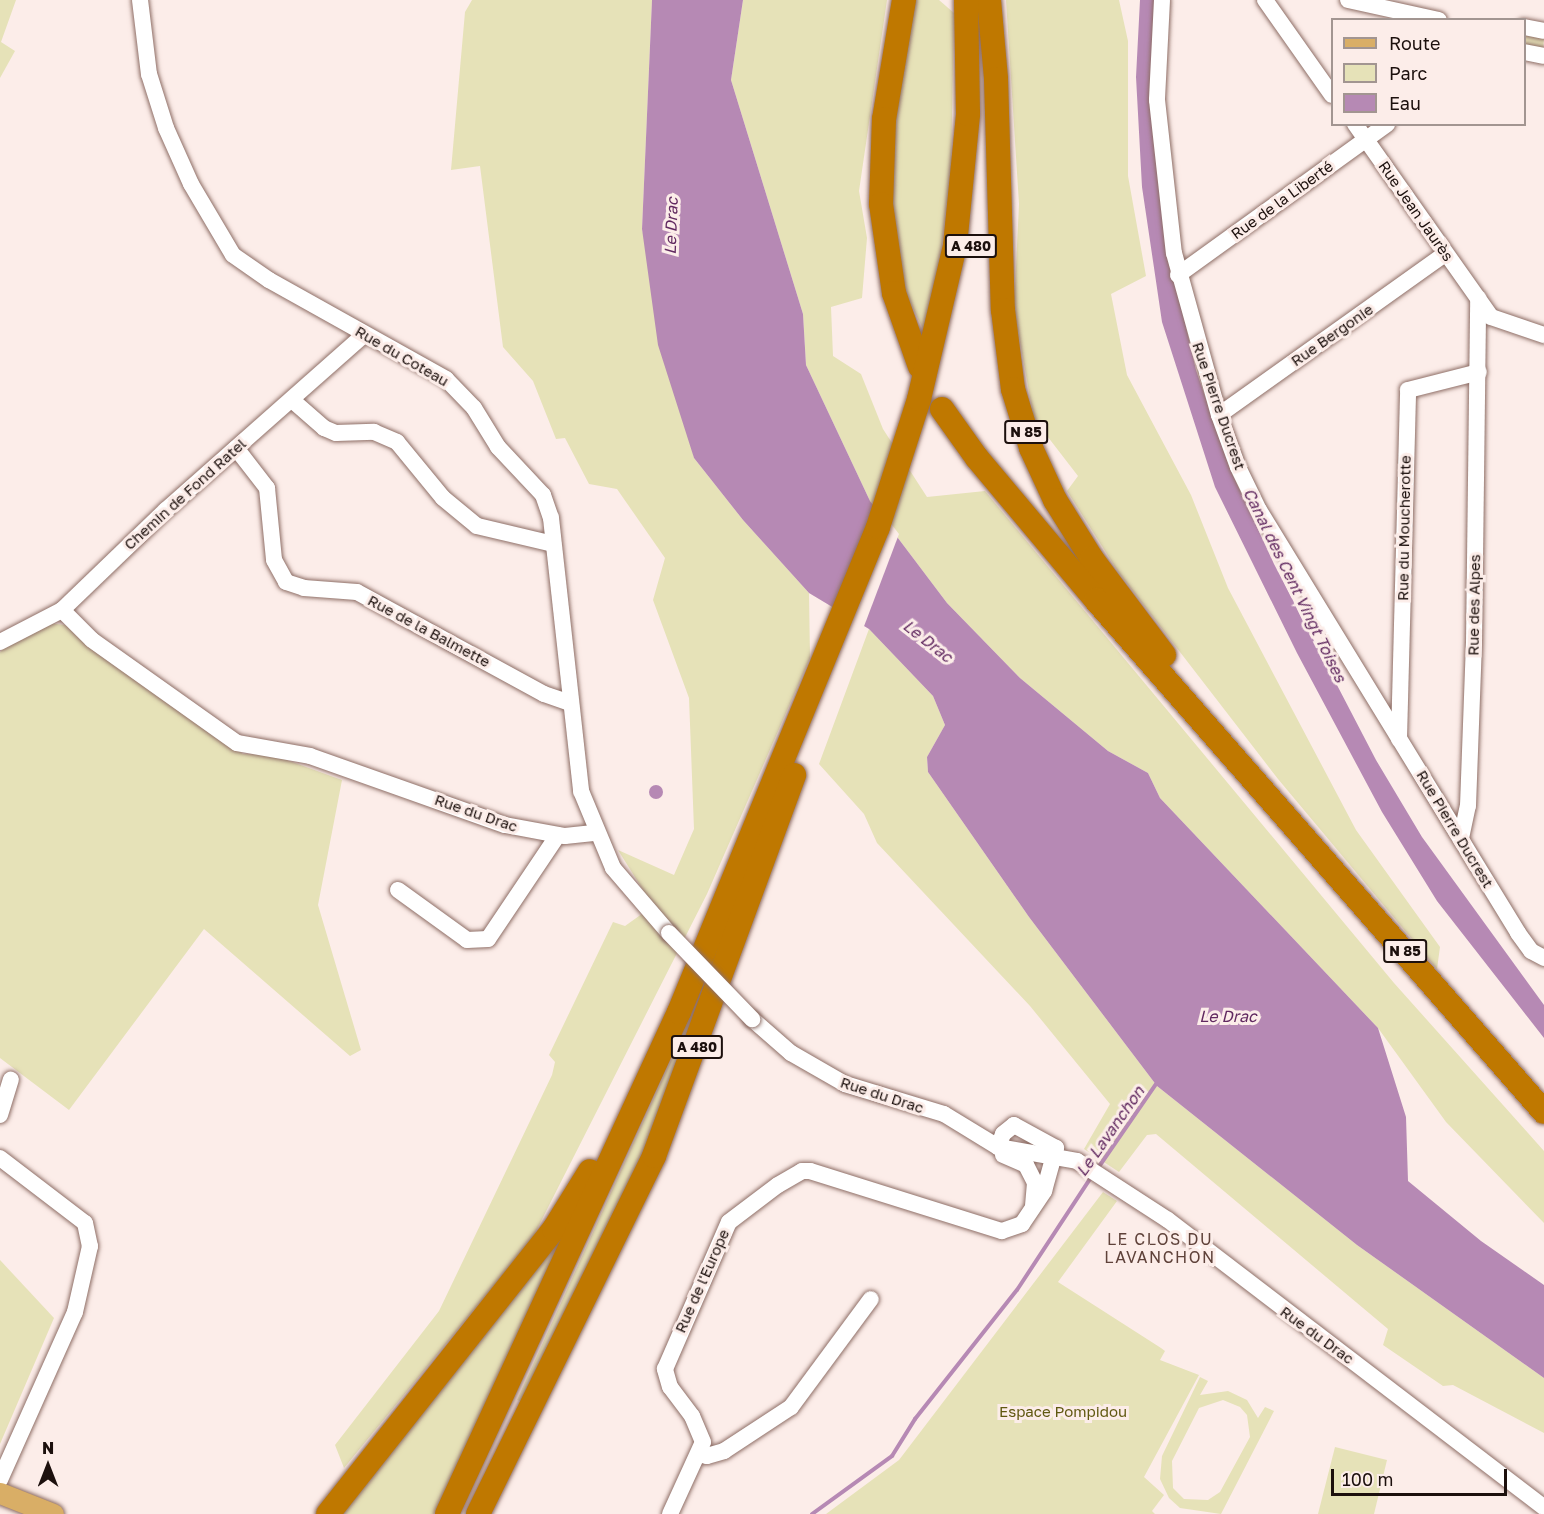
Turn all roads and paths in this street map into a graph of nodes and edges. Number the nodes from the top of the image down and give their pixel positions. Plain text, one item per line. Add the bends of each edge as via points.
1 (140, 0) edge
2 (904, 0) edge
3 (966, 0) edge
4 (983, 0) edge
5 (989, 0) edge
6 (1162, 0) edge
7 (1265, 0) edge
8 (1348, 0) edge
9 (1430, 18) edge
10 (1526, 27) edge
11 (1544, 31) edge
12 (1526, 52) edge
13 (1544, 56) edge
14 (1331, 94) edge
15 (1356, 126) edge
16 (1384, 126) edge
17 (1366, 140) junction
18 (1445, 254) junction
19 (1178, 275) junction
20 (1478, 298) junction
21 (364, 335) junction
22 (1544, 335) edge
23 (920, 367) dead end
24 (1479, 372) junction
25 (292, 400) junction
26 (942, 409) dead end
27 (1219, 415) junction
28 (236, 448) junction
29 (903, 477) junction
30 (553, 544) junction
31 (62, 610) junction
32 (0, 642) edge
33 (570, 703) junction
34 (809, 717) junction
35 (1399, 740) junction
36 (1267, 791) junction
37 (597, 833) junction
38 (558, 835) junction
39 (1461, 838) junction
40 (398, 890) dead end
41 (1538, 955) edge
42 (656, 1063) junction
43 (11, 1080) dead end
44 (1544, 1112) edge
45 (0, 1115) edge
46 (998, 1147) junction
47 (1054, 1155) junction
48 (0, 1158) edge
49 (1032, 1209) junction
50 (871, 1299) dead end
51 (556, 1360) junction
52 (698, 1454) junction
53 (0, 1480) edge
54 (0, 1494) edge
55 (1544, 1507) edge
56 (40, 1514) edge
57 (53, 1514) edge
58 (328, 1514) edge
59 (447, 1514) edge
60 (478, 1514) edge
61 (485, 1514) edge
62 (670, 1514) edge

1 - 21 street, Rue du Coteau via 149,74 166,128 191,184 233,255
2 - 23 highway via 884,119 881,204 894,293
3 - 29 highway, A 480 via 968,114 955,245
4 - 29 highway, A 480 via 983,126 968,261 949,350
5 - 36 highway, N 85 via 1005,336 1013,389 1031,448 1055,500 1092,559
6 - 19 street, Rue Pierre Ducrest via 1157,100
7 - 14 street
8 - 9 street
10 - 11 street
12 - 13 street
15 - 17 street, Rue Jean Jaurès
16 - 17 street, Rue de la Liberté
17 - 18 street, Rue Jean Jaurès
17 - 19 street, Rue de la Liberté
18 - 20 street, Rue Jean Jaurès
18 - 27 street, Rue Bergonie
19 - 27 street, Rue Pierre Ducrest
20 - 22 street, Rue Jean Jaurès via 1491,317
20 - 24 street, Rue des Alpes
21 - 25 street, Chemin de Fond Ratel
21 - 30 street, Rue du Coteau via 439,375 457,389 498,447 543,495 549,508
24 - 35 street, Rue du Moucherotte via 1408,390
24 - 39 street, Rue des Alpes via 1468,806
25 - 28 street, Chemin de Fond Ratel
25 - 30 street via 324,428 336,433 374,432 393,439 454,510 477,526
26 - 36 highway, N 85 via 976,458 1029,521
27 - 35 street, Rue Pierre Ducrest via 1259,510
28 - 31 street, Chemin de Fond Ratel
28 - 33 street, Rue de la Balmette via 267,488 274,560 286,582 304,588 357,592 544,694
29 - 34 highway, A 480
30 - 33 street, Rue du Coteau
31 - 32 street, Chemin de Fond Ratel
31 - 38 street, Rue du Drac via 92,640 237,743 310,756 505,825
33 - 37 street, Rue du Coteau via 579,782
34 - 42 highway, A 480
34 - 51 highway, A 480 via 667,1125
35 - 39 street, Rue Pierre Ducrest
36 - 44 highway, N 85
37 - 38 street, Rue du Drac via 581,837
37 - 46 street, Rue du Drac, bridge via 613,868 669,933 752,1018 818,1070 871,1094 944,1114
38 - 40 street via 488,939 467,940
39 - 41 street, Rue Pierre Ducrest
42 - 58 highway via 639,1075 587,1178 554,1229
42 - 59 highway, A 480
43 - 45 street
46 - 47 street, Rue du Drac
46 - 47 street via 1003,1134 1014,1125 1048,1141 1056,1148
46 - 49 street via 1000,1153 1026,1165 1035,1183
47 - 49 street, Rue de l'Europe via 1044,1191
47 - 55 street, Rue du Drac via 1077,1161 1168,1220
48 - 53 street via 85,1223 90,1246 75,1312
49 - 52 street, Rue de l'Europe via 1022,1224 1002,1231 810,1171 802,1171 778,1185 727,1225 668,1356 665,1375 669,1387 702,1434
50 - 52 street via 791,1407 724,1451 707,1456
51 - 60 highway, A 480
51 - 61 highway
52 - 62 street, Rue de l'Europe
54 - 56 main road
54 - 57 main road

